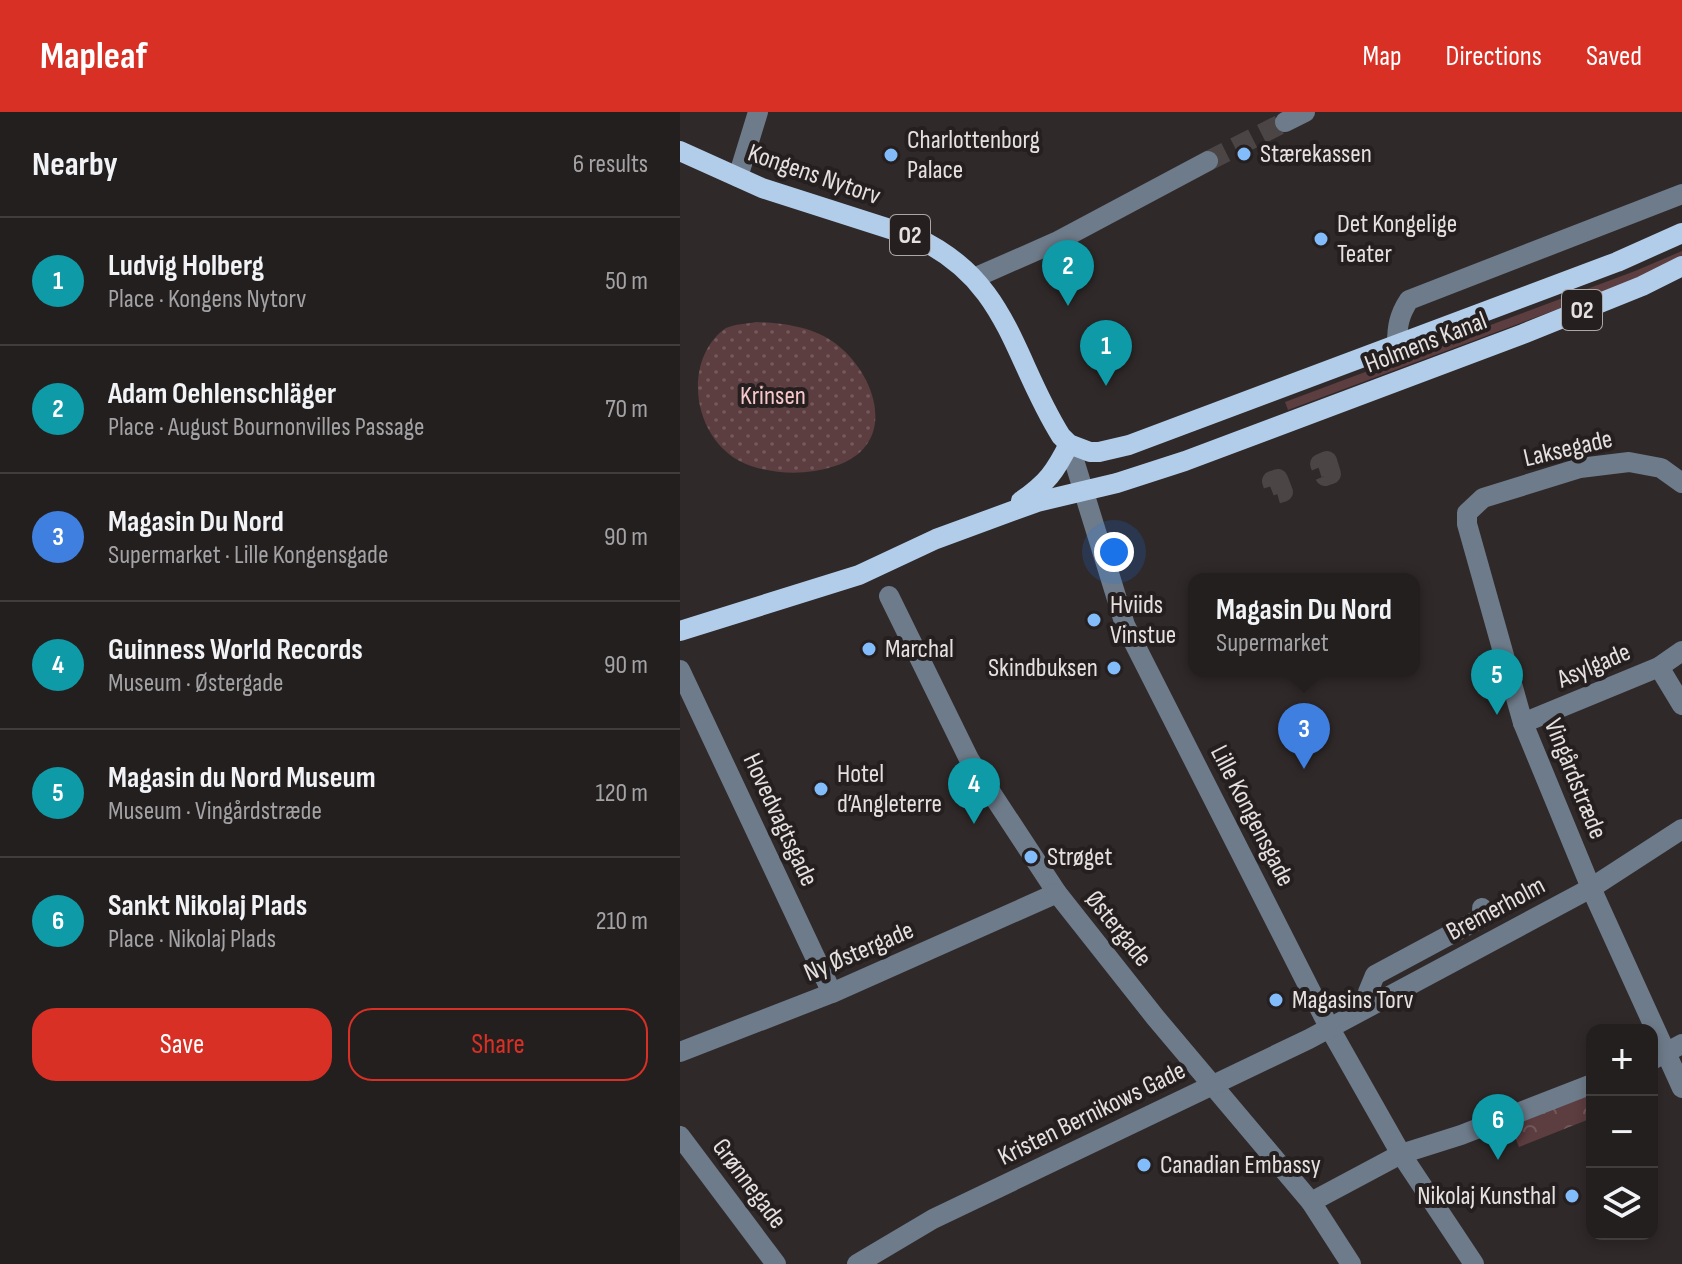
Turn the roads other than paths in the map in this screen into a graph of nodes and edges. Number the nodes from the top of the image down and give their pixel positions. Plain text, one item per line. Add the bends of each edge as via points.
1 (758, 112) edge
2 (1305, 112) edge
3 (1285, 122) tunnel mouth
4 (680, 151) edge
5 (1208, 161) tunnel mouth
6 (738, 177) junction
7 (1682, 194) edge
8 (1682, 233) edge
9 (1682, 266) edge
10 (974, 278) junction
11 (1682, 281) edge
12 (1642, 286) junction
13 (1397, 344) junction
14 (1069, 444) junction
15 (1682, 483) edge
16 (1083, 491) junction
17 (1467, 513) joint
18 (1002, 515) junction
19 (889, 596) dead end
20 (680, 631) edge
21 (1682, 651) edge
22 (1659, 667) junction
23 (680, 670) edge
24 (1682, 705) edge
25 (1523, 723) junction
26 (1682, 829) edge
27 (1591, 888) junction
28 (1057, 893) junction
29 (1482, 908) dead end
30 (832, 993) junction
31 (1369, 1005) junction
32 (1329, 1027) junction
33 (680, 1052) edge
34 (1666, 1053) edge
35 (1212, 1084) junction
36 (1586, 1086) edge
37 (1682, 1088) edge
38 (680, 1136) edge
39 (1401, 1154) junction
40 (1311, 1202) junction
41 (884, 1258) edge
42 (776, 1264) edge
43 (857, 1264) edge
44 (1351, 1264) edge
45 (1474, 1264) edge

1 - 6 street
2 - 3 street
4 - 6 main road, Kongens Nytorv / O2
5 - 10 street via 1056,242
6 - 10 main road, Kongens Nytorv / O2 via 915,237 935,246
7 - 13 street, Holmens Kanal via 1409,300 1401,312
8 - 13 main road, Holmens Kanal / O2
9 - 12 main road, Holmens Kanal / O2
10 - 14 main road, Kongens Nytorv / O2
11 - 12 main road
12 - 16 main road, Holmens Kanal / O2 via 1185,461
13 - 14 main road, Holmens Kanal / O2 via 1156,436 1099,452
14 - 16 street, Lille Kongensgade
14 - 18 main road via 1046,483
15 - 17 street, Laksegade via 1661,468 1629,462 1580,468 1483,498
16 - 18 main road, O2
16 - 32 street, Lille Kongensgade via 1125,625
17 - 25 street, Vingårdstræde via 1469,538
18 - 20 main road, O2 via 859,575
19 - 28 street, Østergade via 969,759
21 - 22 street, Asylgade
22 - 24 street
22 - 25 street, Asylgade
23 - 30 street, Hovedvagtsgade
25 - 27 street, Vingårdstræde
26 - 27 street, Bremerholm
27 - 31 street, Bremerholm
27 - 34 street, Vingårdstræde
28 - 30 street, Ny Østergade
28 - 35 street, Østergade
29 - 31 street via 1483,917 1375,975
30 - 33 street, Ny Østergade
31 - 32 street, Bremerholm
32 - 35 street, Kristen Bernikows Gade
32 - 39 street, Lille Kongensgade
34 - 37 street, Vingårdstræde
35 - 40 street, Østergade
35 - 41 street, Kristen Bernikows Gade via 933,1219
36 - 39 street
38 - 42 street, Grønnegade
39 - 40 street
39 - 45 street, Lille Kongensgade
40 - 44 street, Østergade
41 - 43 street, Kristen Bernikows Gade

